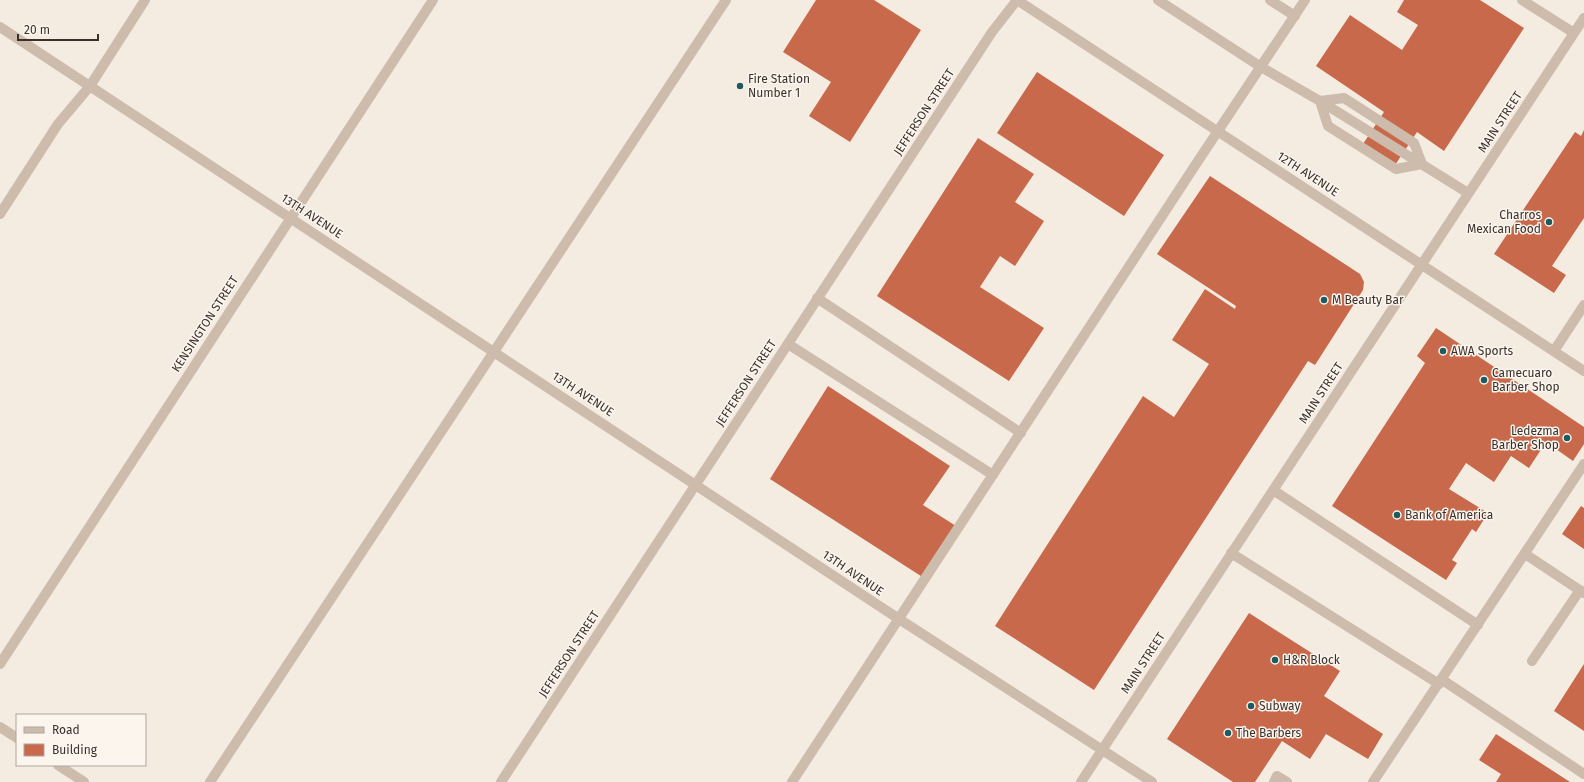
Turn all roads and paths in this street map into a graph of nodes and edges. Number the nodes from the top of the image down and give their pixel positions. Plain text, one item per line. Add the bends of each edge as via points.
1 (145, 0) edge
2 (432, 0) edge
3 (726, 0) edge
4 (1017, 0) edge
5 (1158, 0) edge
6 (1270, 0) edge
7 (1305, 0) edge
8 (1522, 0) edge
9 (1295, 16) junction
10 (1584, 18) edge
11 (0, 27) edge
12 (1574, 33) junction
13 (1261, 67) junction
14 (90, 86) junction
15 (1320, 101) junction
16 (1217, 132) junction
17 (1422, 164) junction
18 (1468, 193) junction
19 (0, 214) edge
20 (290, 217) junction
21 (1422, 264) junction
22 (817, 298) junction
23 (1584, 305) edge
24 (788, 344) junction
25 (1554, 351) junction
26 (495, 352) junction
27 (1584, 371) edge
28 (1021, 432) junction
29 (1584, 464) edge
30 (993, 475) junction
31 (696, 484) junction
32 (1273, 490) junction
33 (1231, 553) junction
34 (1525, 554) junction
35 (1582, 591) edge
36 (899, 620) junction
37 (1478, 625) junction
38 (1532, 661) dead end
39 (0, 664) edge
40 (1440, 682) junction
41 (0, 727) edge
42 (16, 737) edge
43 (1103, 749) junction
44 (60, 766) edge
45 (1584, 774) edge
46 (84, 782) edge
47 (210, 782) edge
48 (501, 782) edge
49 (792, 782) edge
50 (1081, 782) edge
51 (1152, 782) edge
52 (1274, 782) edge
53 (1287, 782) edge
54 (1374, 782) edge

1 - 14 street
2 - 20 street, KENSINGTON STREET
3 - 26 street
4 - 16 street, 12TH AVENUE
4 - 22 street, JEFFERSON STREET via 992,32
5 - 13 street
6 - 9 street
7 - 9 street
8 - 12 street
9 - 13 street
10 - 12 street, MAIN STREET
11 - 14 street, 13TH AVENUE
12 - 18 street, MAIN STREET
13 - 15 street
13 - 16 street
14 - 19 street via 58,124
14 - 20 street, 13TH AVENUE
15 - 17 street
15 - 17 street via 1344,98 1414,143
15 - 17 street via 1328,126 1396,169
16 - 21 street, 12TH AVENUE
16 - 28 street
17 - 18 street
18 - 21 street, MAIN STREET
20 - 26 street, 13TH AVENUE
20 - 39 street, KENSINGTON STREET
21 - 25 street, 12TH AVENUE
21 - 32 street, MAIN STREET
22 - 24 street, JEFFERSON STREET
22 - 28 street
23 - 25 street
24 - 30 street
24 - 31 street, JEFFERSON STREET
25 - 27 street, 12TH AVENUE
26 - 31 street, 13TH AVENUE
26 - 47 street
28 - 30 street
29 - 34 street
30 - 36 street
31 - 36 street, 13TH AVENUE
31 - 48 street, JEFFERSON STREET
32 - 33 street, MAIN STREET
32 - 37 street
33 - 40 street
33 - 43 street, MAIN STREET
34 - 35 street
34 - 37 street
35 - 38 street
36 - 43 street, 13TH AVENUE
36 - 49 street
37 - 40 street
40 - 45 street
40 - 54 street
41 - 42 street
43 - 50 street, MAIN STREET
43 - 51 street, 13TH AVENUE
44 - 46 street
52 - 53 street via 1278,776

